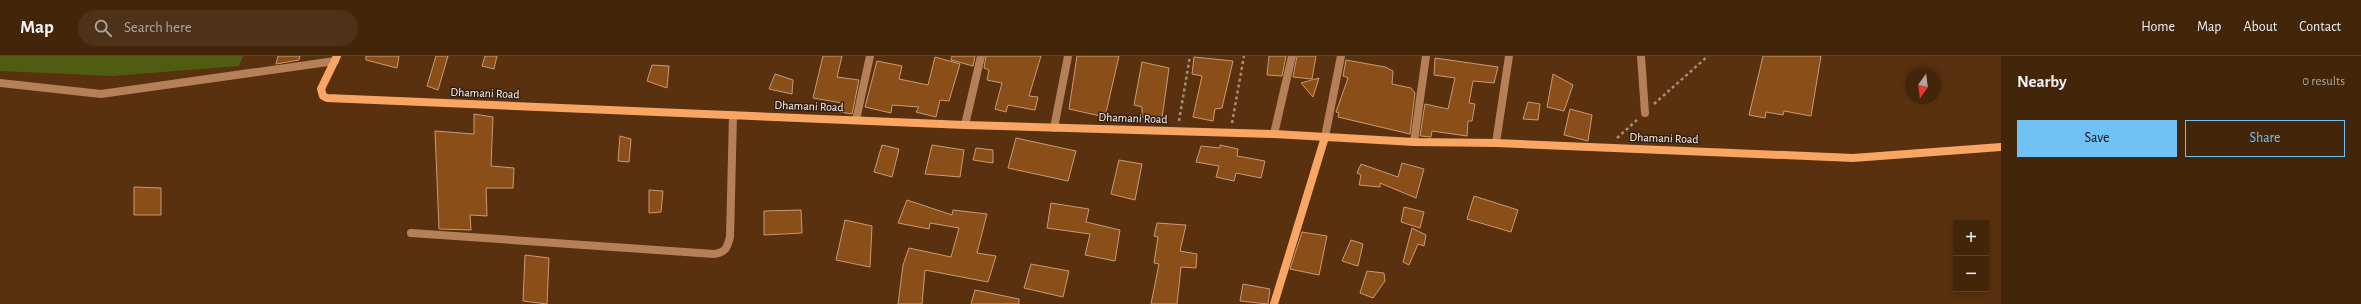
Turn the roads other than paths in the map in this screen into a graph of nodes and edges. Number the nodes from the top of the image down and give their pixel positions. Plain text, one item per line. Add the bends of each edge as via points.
1 (870, 56) edge
2 (981, 56) edge
3 (1068, 56) edge
4 (1292, 56) edge
5 (1341, 56) edge
6 (1426, 56) edge
7 (1509, 56) edge
8 (1642, 56) edge
9 (336, 58) edge
10 (0, 83) edge
11 (1645, 112) road end
12 (733, 115) junction
13 (856, 120) junction
14 (966, 125) junction
15 (1054, 128) junction
16 (1274, 134) junction
17 (1325, 137) junction
18 (1414, 142) junction
19 (1496, 143) junction
20 (2001, 147) edge
21 (411, 233) dead end
22 (1274, 304) edge

1 - 13 street
2 - 14 street
3 - 15 street
4 - 16 street
5 - 17 street
6 - 18 street
7 - 19 street
8 - 11 street
9 - 10 street via 101,94
9 - 12 main road, Dhamani Road via 321,89 323,96 332,99
12 - 13 main road, Dhamani Road
12 - 21 street via 730,237 727,248 722,253
13 - 14 main road, Dhamani Road
14 - 15 main road, Dhamani Road
15 - 16 main road, Dhamani Road
16 - 17 main road, Dhamani Road
17 - 18 main road, Dhamani Road
17 - 22 main road
18 - 19 main road, Dhamani Road
19 - 20 main road, Dhamani Road via 1853,158

